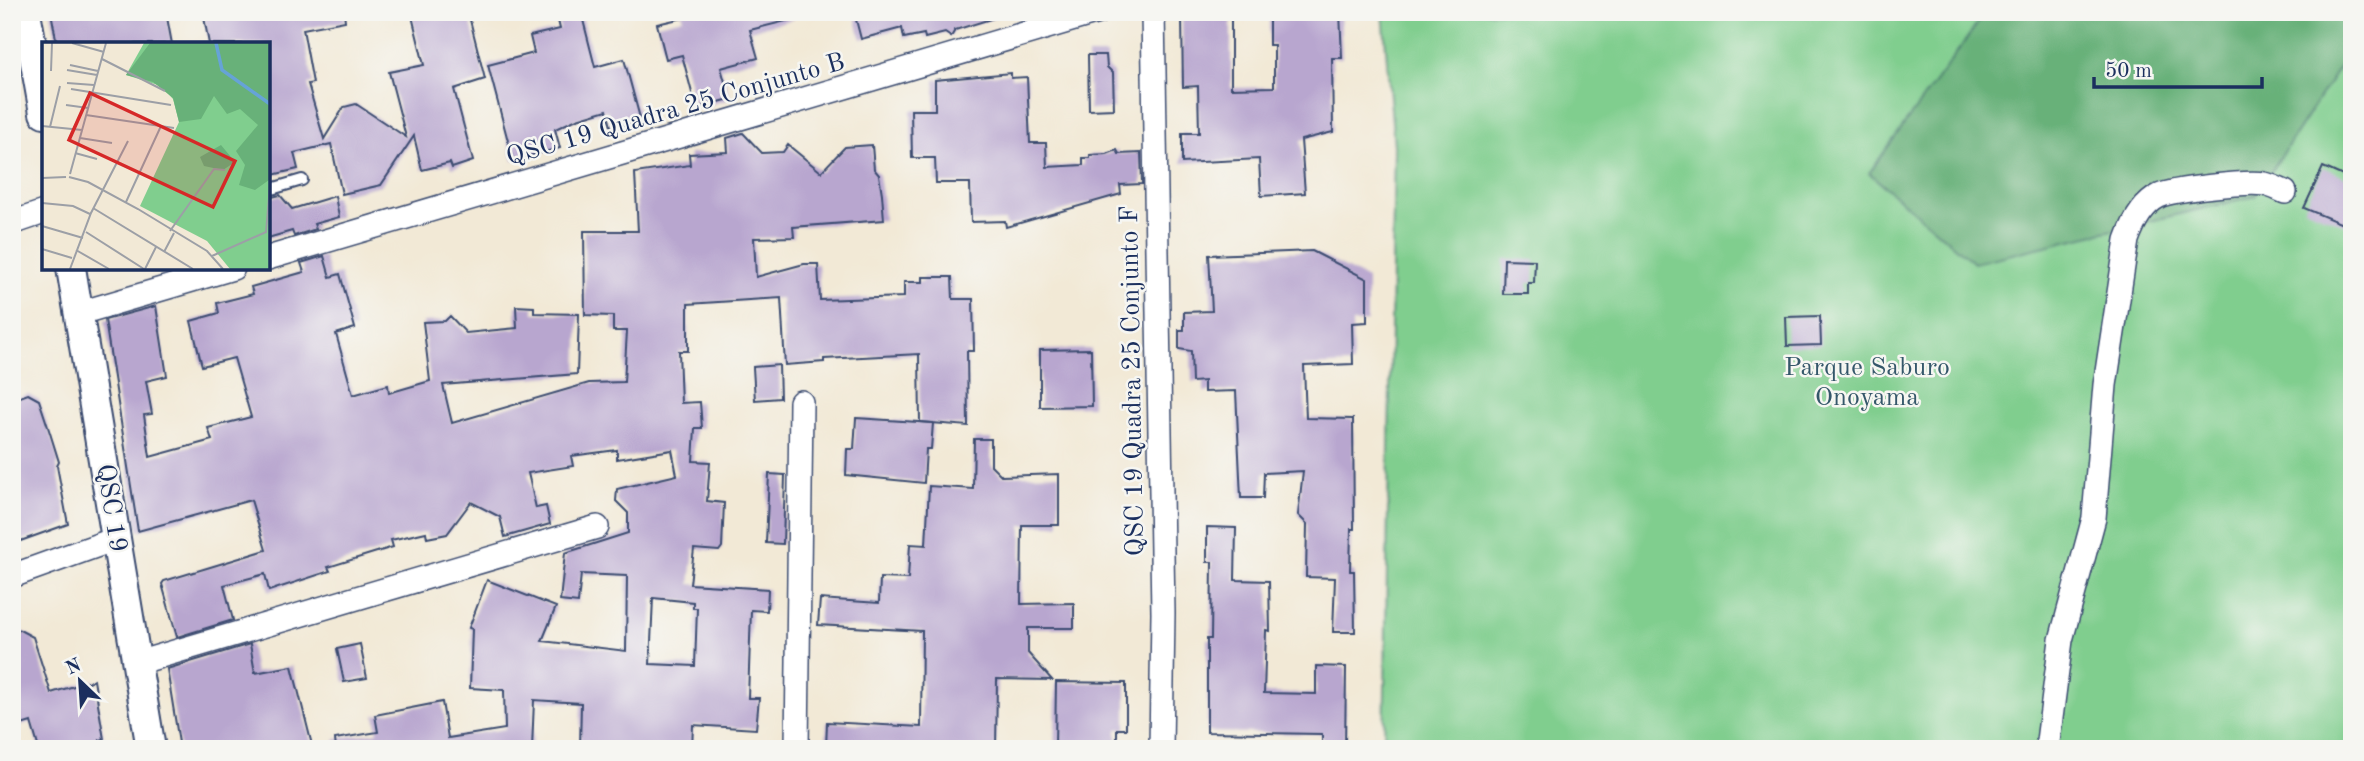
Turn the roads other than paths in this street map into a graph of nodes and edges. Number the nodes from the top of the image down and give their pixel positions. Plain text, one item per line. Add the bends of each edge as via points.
1 (26, 12) edge
2 (1098, 12) edge
3 (1153, 12) edge
4 (42, 102) edge
5 (302, 180) dead end
6 (270, 189) edge
7 (2285, 192) dead end
8 (42, 213) edge
9 (12, 223) edge
10 (270, 257) edge
11 (71, 270) edge
12 (226, 270) edge
13 (80, 313) junction
14 (800, 402) dead end
15 (597, 527) dead end
16 (118, 538) junction
17 (12, 576) edge
18 (137, 663) junction
19 (151, 749) edge
20 (797, 749) edge
21 (1161, 749) edge
22 (2047, 749) edge

1 - 4 street
2 - 10 street, QSC 19 Quadra 25 Conjunto B
3 - 21 street, QSC 19 Quadra 25 Conjunto F
5 - 6 lane
7 - 22 street via 2264,183 2177,191 2145,207 2132,226 2105,385 2094,519 2061,640
8 - 9 street
11 - 13 street, QSC 19
12 - 13 street
13 - 16 street, QSC 19
14 - 20 street
15 - 18 street
16 - 17 street
16 - 18 street, QSC 19
18 - 19 street, QSC 19

